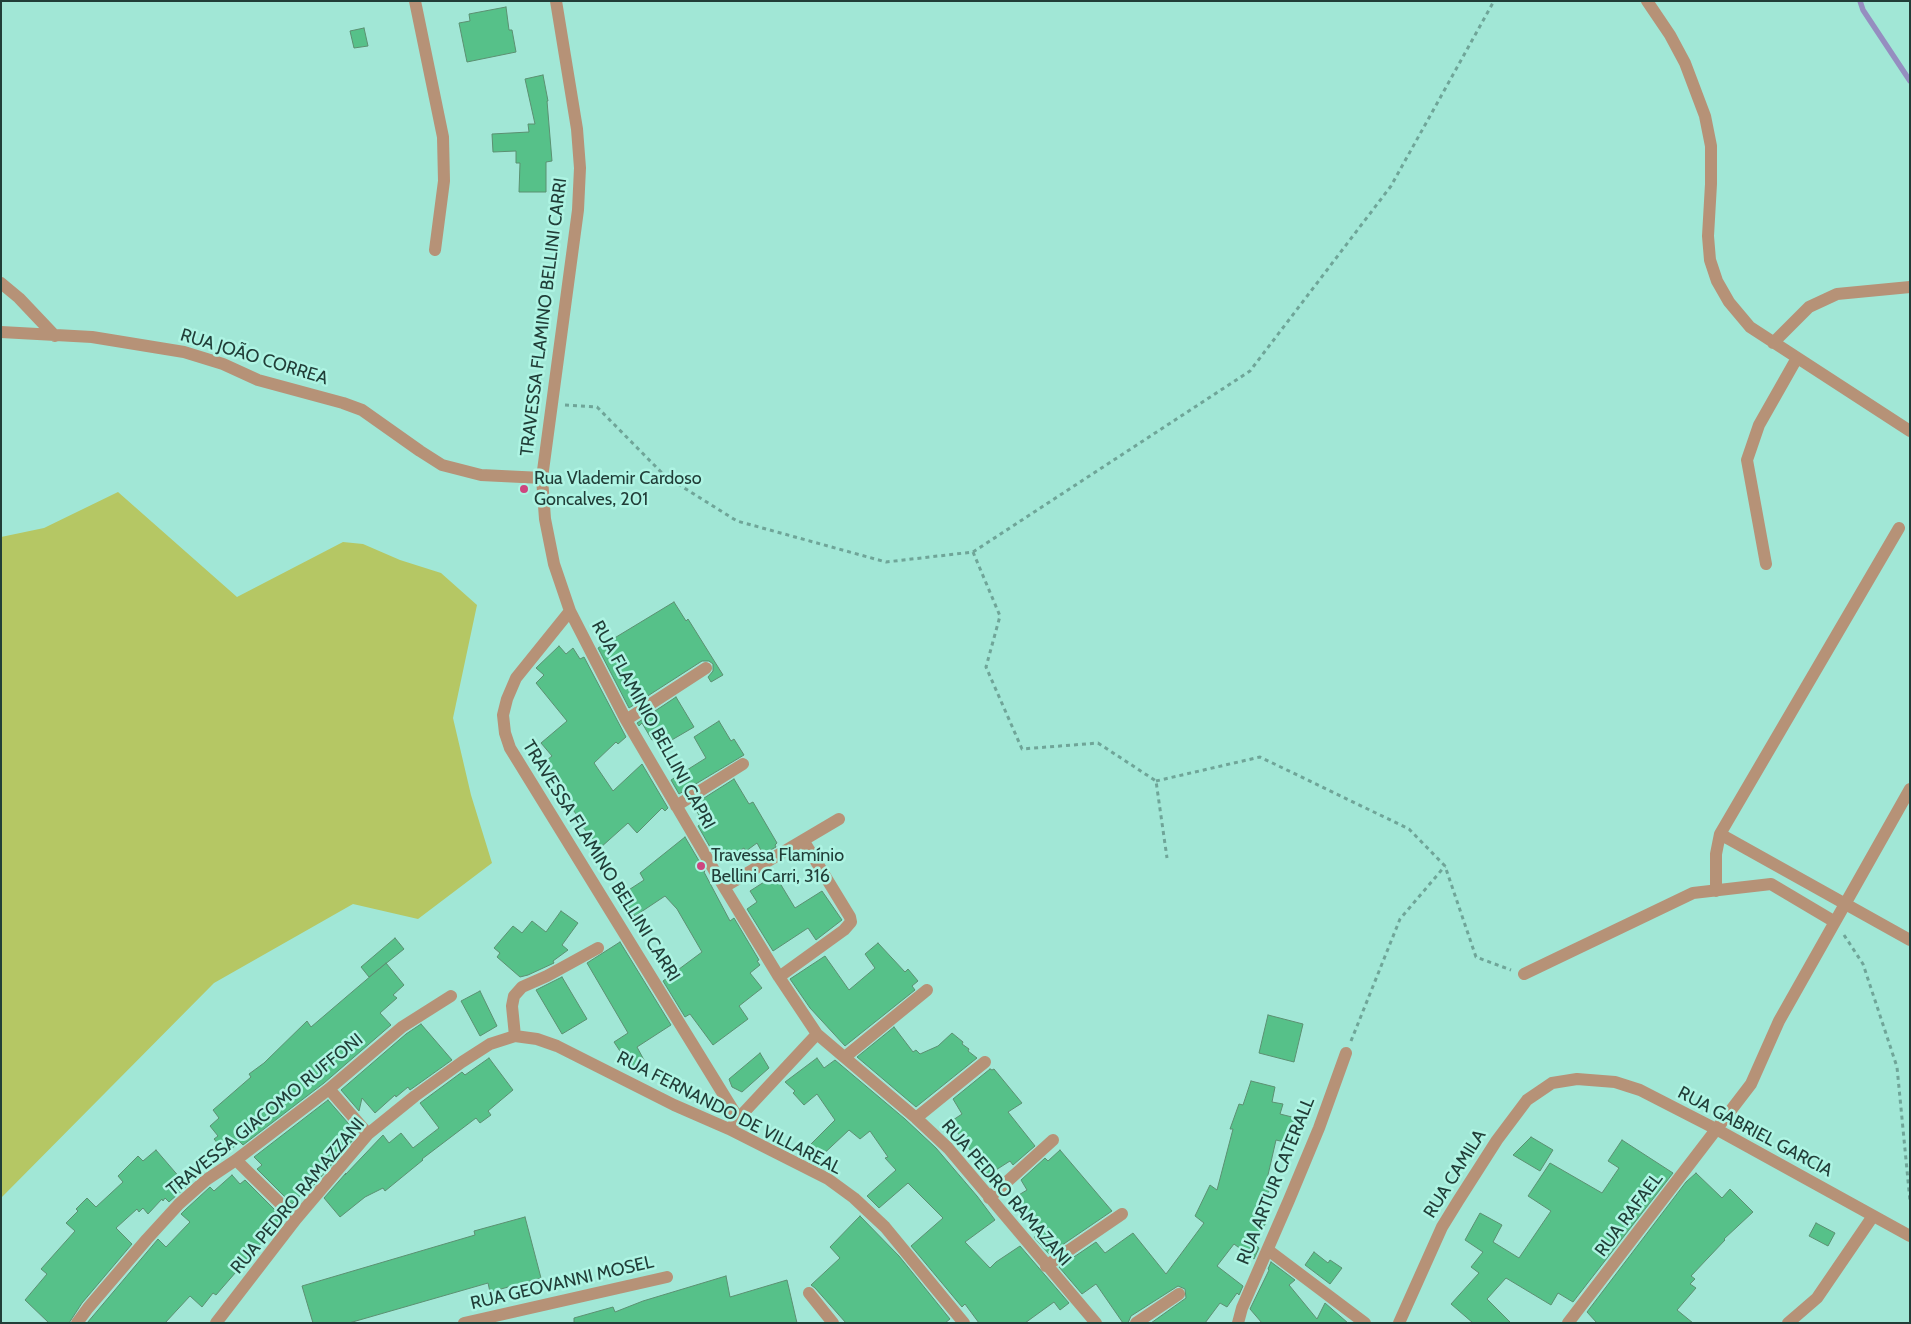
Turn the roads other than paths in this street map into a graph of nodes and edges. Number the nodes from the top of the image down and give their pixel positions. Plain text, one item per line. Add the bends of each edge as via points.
1 (415, 1) edge
2 (556, 1) edge
3 (1647, 1) edge
4 (435, 250) dead end
5 (1, 283) edge
6 (1910, 287) edge
7 (1, 332) edge
8 (55, 336) junction
9 (1773, 343) junction
10 (1797, 358) junction
11 (1910, 431) edge
12 (542, 478) junction
13 (1899, 528) dead end
14 (1766, 564) dead end
15 (570, 611) junction
16 (706, 668) dead end
17 (626, 720) junction
18 (743, 764) dead end
19 (1910, 789) edge
20 (676, 806) junction
21 (839, 819) dead end
22 (1720, 834) junction
23 (803, 840) junction
24 (1810, 885) junction
25 (724, 887) junction
26 (1716, 890) junction
27 (1782, 891) junction
28 (1845, 904) junction
29 (1835, 922) junction
30 (1910, 940) edge
31 (598, 948) dead end
32 (1524, 974) road end
33 (778, 978) junction
34 (927, 990) dead end
35 (451, 996) dead end
36 (817, 1034) junction
37 (515, 1036) junction
38 (1346, 1053) road end
39 (845, 1057) junction
40 (985, 1062) dead end
41 (1577, 1079) joint
42 (329, 1090) junction
43 (738, 1118) junction
44 (916, 1118) junction
45 (1716, 1128) junction
46 (729, 1129) junction
47 (368, 1134) junction
48 (1053, 1140) dead end
49 (236, 1160) junction
50 (989, 1198) junction
51 (1122, 1214) dead end
52 (1872, 1216) junction
53 (296, 1219) junction
54 (1910, 1236) edge
55 (1268, 1250) junction
56 (1046, 1266) junction
57 (667, 1277) dead end
58 (809, 1293) dead end
59 (1179, 1294) dead end
60 (77, 1323) edge
61 (216, 1323) edge
62 (464, 1323) edge
63 (833, 1323) edge
64 (964, 1323) edge
65 (1096, 1323) edge
66 (1136, 1323) edge
67 (1238, 1323) edge
68 (1365, 1323) edge
69 (1399, 1323) edge
70 (1568, 1323) edge
71 (1788, 1323) edge

1 - 4 street via 443,137 444,180
2 - 12 street, TRAVESSA FLAMINO BELLINI CARRI via 578,129 580,168 578,210
3 - 9 street via 1685,63 1705,116 1711,146 1708,236 1710,260 1717,281 1750,327
5 - 8 street
6 - 9 street via 1837,294 1809,307
7 - 8 street, RUA JOÃO CORREA
8 - 12 street, RUA JOÃO CORREA via 92,337 184,352 223,364 258,380 362,410 442,465 481,475
9 - 10 street
10 - 11 street
10 - 14 street via 1759,426 1747,460
12 - 15 street, TRAVESSA FLAMINO BELLINI CARRI via 545,520 554,564
13 - 22 street
15 - 17 street, RUA FLAMINIO BELLINI CAPRI
15 - 43 street, TRAVESSA FLAMINO BELLINI CARRI via 516,678 503,715 505,733 510,748
16 - 17 street
17 - 20 street, RUA FLAMINIO BELLINI CAPRI
18 - 20 street
19 - 28 street, RUA RAFAEL
20 - 25 street, RUA FLAMINIO BELLINI CAPRI
21 - 23 street
22 - 24 street
22 - 26 street via 1716,854
23 - 25 street
23 - 33 street via 850,917 849,924
24 - 27 street
24 - 28 street
25 - 33 street, RUA FLAMINIO BELLINI CAPRI
26 - 27 street via 1771,884
26 - 32 street via 1693,893
27 - 29 street
28 - 29 street, RUA RAFAEL
28 - 30 street
29 - 45 street, RUA RAFAEL via 1779,1021 1751,1084
31 - 37 street via 522,988 514,996
33 - 36 street, RUA FLAMINIO BELLINI CAPRI
34 - 39 street
35 - 42 street, TRAVESSA GIACOMO RUFFONI via 402,1027
36 - 39 street, RUA PEDRO RAMAZANI
36 - 43 street
37 - 46 street, RUA FERNANDO DE VILLAREAL via 557,1046
37 - 47 street, RUA PEDRO RAMAZZANI via 490,1044 462,1062
38 - 55 street, RUA ARTUR CATERALL via 1319,1128
39 - 44 street, RUA PEDRO RAMAZANI
40 - 44 street
41 - 45 street, RUA GABRIEL GARCIA via 1615,1082 1640,1090
41 - 69 street, RUA CAMILA via 1552,1083 1527,1100 1497,1140 1442,1227
42 - 47 street
42 - 49 street, TRAVESSA GIACOMO RUFFONI
43 - 46 street
44 - 50 street, RUA PEDRO RAMAZANI via 948,1148
45 - 52 street, RUA GABRIEL GARCIA
45 - 70 street, RUA RAFAEL
46 - 64 street, RUA FERNANDO DE VILLAREAL via 828,1179 854,1198 885,1227
47 - 53 street, RUA PEDRO RAMAZZANI
48 - 50 street
49 - 53 street
49 - 60 street, TRAVESSA GIACOMO RUFFONI via 179,1204
50 - 56 street, RUA PEDRO RAMAZANI
51 - 56 street
52 - 54 street, RUA GABRIEL GARCIA
52 - 71 street via 1817,1298
53 - 61 street, RUA PEDRO RAMAZZANI
55 - 67 street, RUA ARTUR CATERALL
55 - 68 street
56 - 65 street, RUA PEDRO RAMAZANI
57 - 62 street, RUA GEOVANNI MOSEL
58 - 63 street
59 - 66 street

